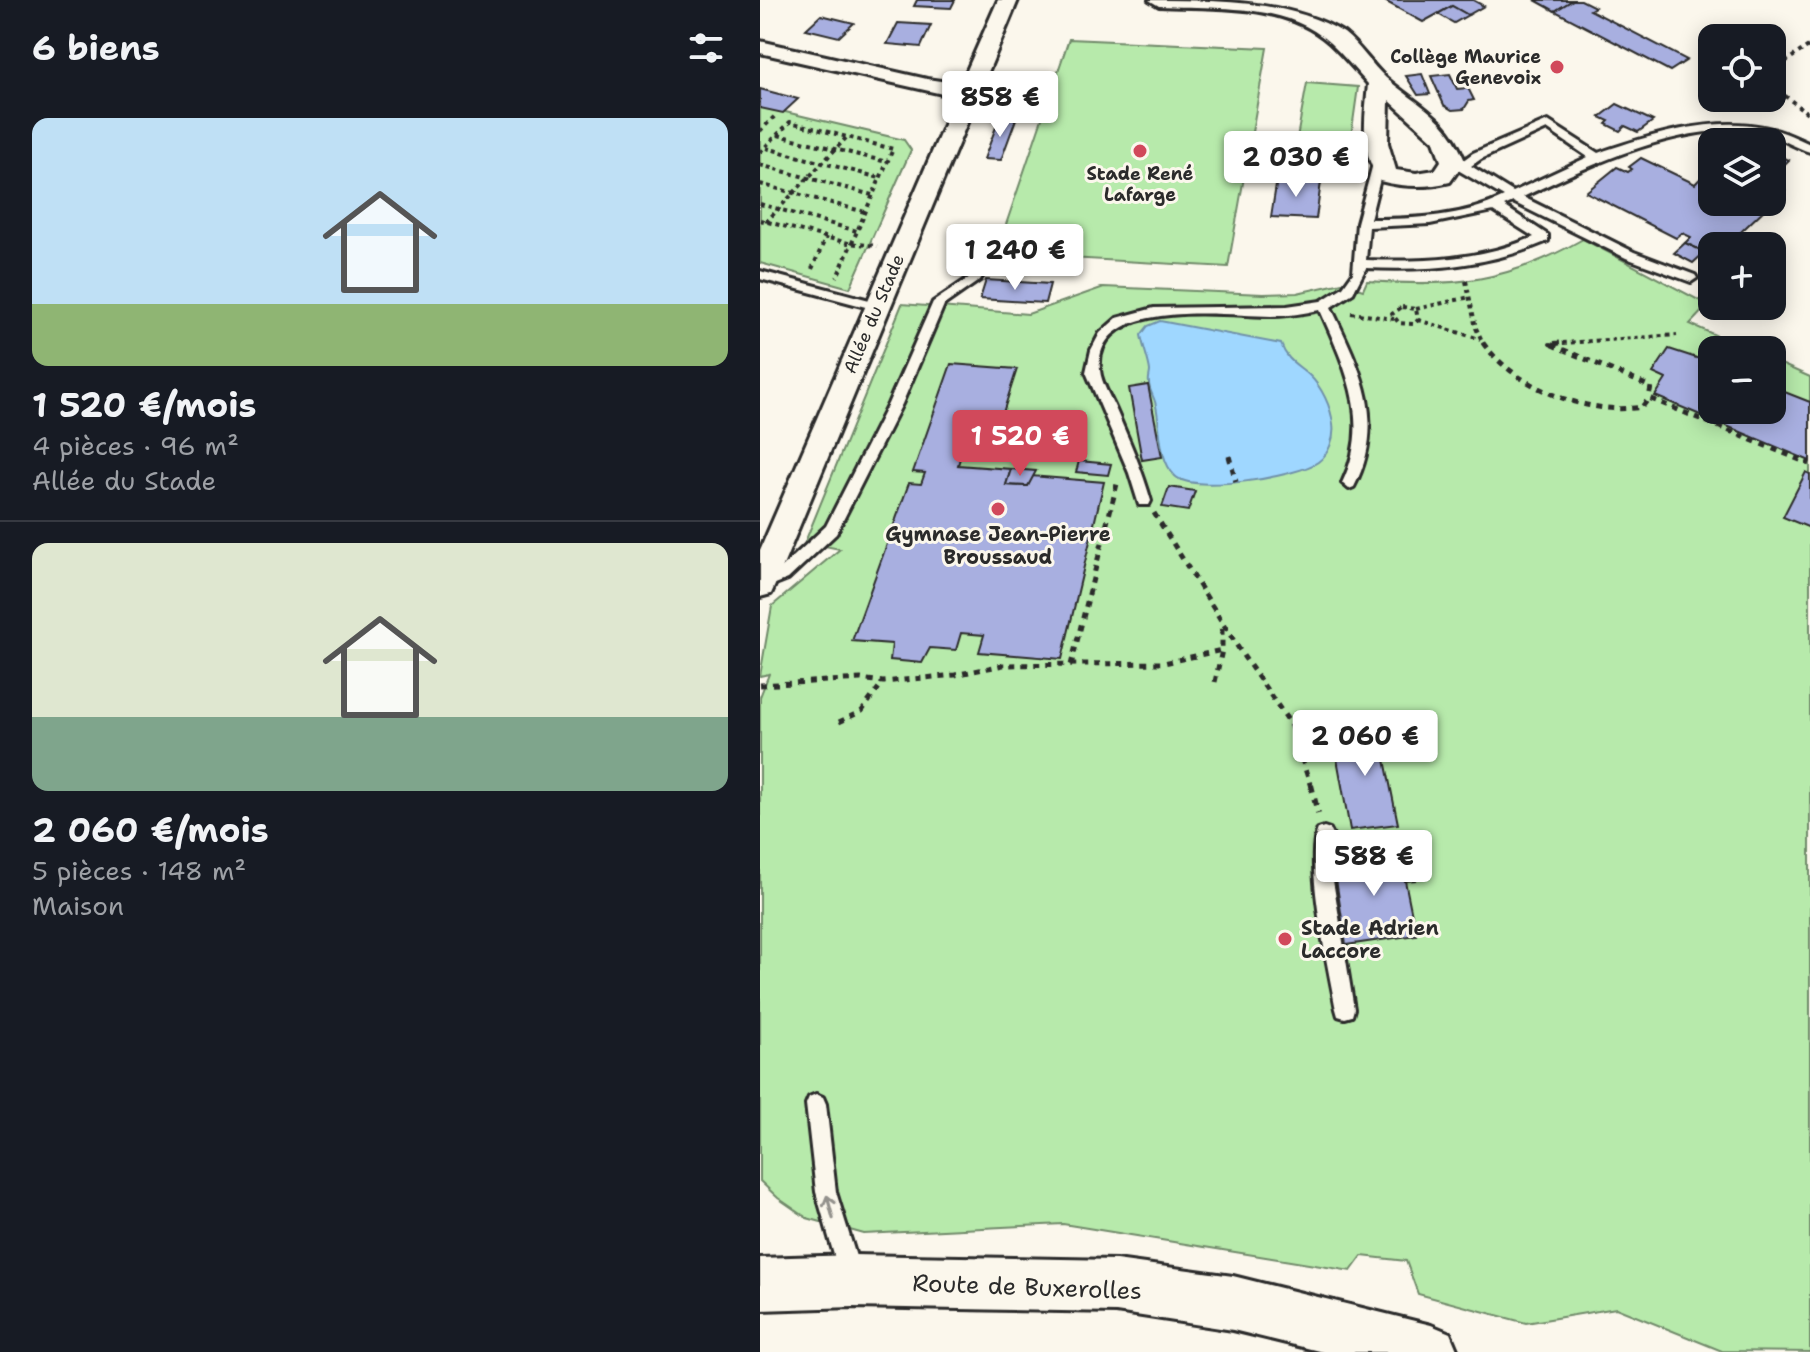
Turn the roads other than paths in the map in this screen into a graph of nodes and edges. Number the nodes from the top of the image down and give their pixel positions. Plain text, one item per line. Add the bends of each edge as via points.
1 (1008, 0) edge
2 (1159, 0) edge
3 (760, 47) edge
4 (1379, 83) junction
5 (970, 92) junction
6 (1810, 148) edge
7 (1597, 157) junction
8 (1378, 163) junction
9 (1457, 164) junction
10 (1513, 197) junction
11 (1495, 206) junction
12 (1363, 223) junction
13 (1359, 264) junction
14 (760, 275) edge
15 (976, 277) dead end
16 (1691, 278) dead end
17 (877, 306) junction
18 (1326, 310) junction
19 (1349, 483) dead end
20 (1144, 501) road end
21 (760, 584) edge
22 (1322, 827) road end
23 (1345, 1009) dead end
24 (816, 1104) dead end
25 (760, 1255) edge
26 (807, 1282) edge
27 (1431, 1352) edge

1 - 5 street, Allée du Stade
2 - 4 street via 1261,5 1304,18 1336,37
3 - 5 street
4 - 8 street
4 - 9 street via 1444,138
5 - 17 street, Allée du Stade
6 - 7 lane via 1776,133 1739,128 1649,142
7 - 9 lane via 1548,124
7 - 10 lane
8 - 9 street via 1388,176 1416,180 1442,177
8 - 12 lane
9 - 10 lane
10 - 11 lane
10 - 16 lane via 1630,255
11 - 12 lane via 1433,223
11 - 13 lane via 1544,238 1462,263
12 - 13 lane
13 - 18 lane via 1355,283
14 - 17 lane
15 - 21 lane via 939,302 831,530 783,575
17 - 21 street, Allée du Stade
18 - 19 lane via 1354,376 1362,418 1358,469
18 - 20 lane via 1163,312 1122,321 1105,336 1094,354 1093,372
22 - 23 lane via 1321,862
26 -> 24 lane via 840,1246 826,1192
25 - 26 street, Route de Buxerolles
26 - 27 street, Route de Buxerolles via 1116,1286 1233,1303

